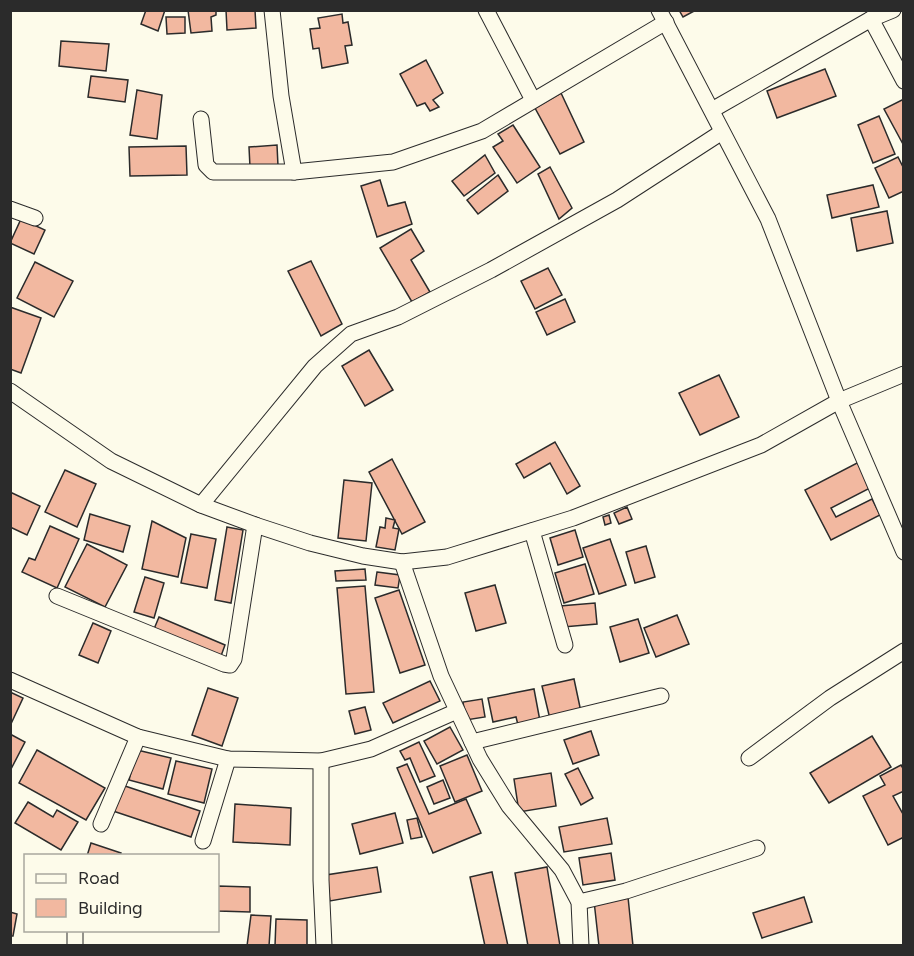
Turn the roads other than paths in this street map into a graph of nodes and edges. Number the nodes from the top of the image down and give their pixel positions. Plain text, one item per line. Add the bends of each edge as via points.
1 (272, 10) edge
2 (486, 10) edge
3 (893, 10) edge
4 (662, 16) edge
5 (871, 20) junction
6 (903, 81) edge
7 (533, 100) junction
8 (712, 110) junction
9 (201, 119) dead end
10 (722, 132) junction
11 (294, 172) junction
12 (10, 209) edge
13 (36, 218) dead end
14 (903, 374) edge
15 (12, 396) edge
16 (839, 401) junction
17 (201, 505) junction
18 (255, 525) junction
19 (531, 531) junction
20 (903, 552) edge
21 (402, 562) junction
22 (57, 596) dead end
23 (565, 645) dead end
24 (903, 651) edge
25 (10, 680) edge
26 (662, 696) dead end
27 (457, 711) junction
28 (138, 736) junction
29 (472, 742) junction
30 (749, 758) dead end
31 (228, 759) junction
32 (321, 761) junction
33 (101, 824) dead end
34 (203, 841) dead end
35 (757, 848) dead end
36 (579, 902) junction
37 (324, 945) edge
38 (581, 945) edge

1 - 11 street
2 - 7 street
3 - 5 street
4 - 7 street
4 - 8 street
5 - 6 street
5 - 8 street
7 - 11 street via 482,131 393,162
8 - 10 street
9 - 11 street via 206,165 213,172
10 - 16 street via 768,219
10 - 17 street via 617,200 491,270 398,317 351,334 315,366
12 - 13 street
14 - 16 street
15 - 17 street via 111,461
16 - 19 street via 760,445
16 - 20 street
17 - 18 street
18 - 21 street via 310,543
18 - 22 street via 234,659 230,664
19 - 21 street via 447,557
19 - 23 street
21 - 27 street
24 - 30 street via 830,698
25 - 28 street
26 - 29 street
27 - 29 street
27 - 32 street via 371,749
28 - 31 street
28 - 33 street
29 - 36 street via 509,806 562,870
31 - 32 street
31 - 34 street
32 - 37 street
35 - 36 street via 626,891
36 - 38 street

